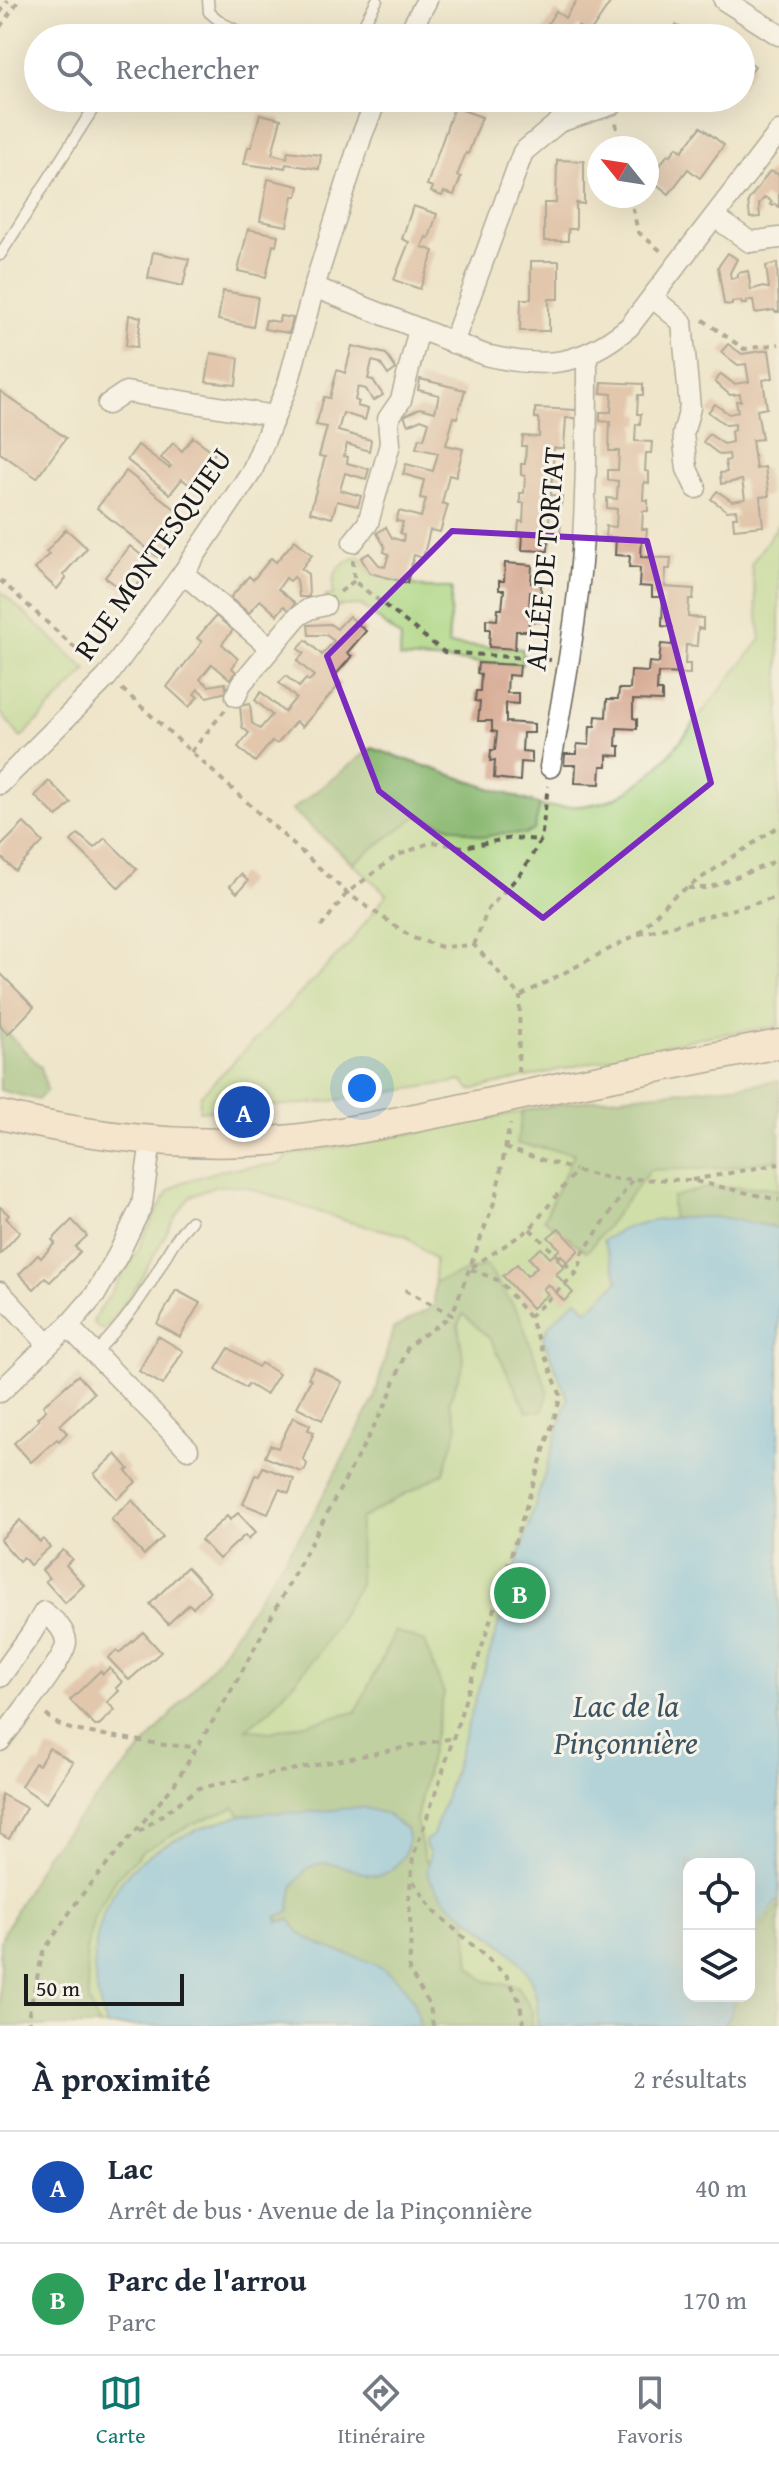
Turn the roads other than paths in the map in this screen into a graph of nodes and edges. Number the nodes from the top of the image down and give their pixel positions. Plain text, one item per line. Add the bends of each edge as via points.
1 (208, 0) edge
2 (377, 0) edge
3 (427, 0) edge
4 (724, 0) edge
5 (224, 24) edge
6 (364, 24) edge
7 (414, 24) edge
8 (779, 35) edge
9 (91, 112) edge
10 (371, 112) edge
11 (589, 112) edge
12 (779, 132) edge
13 (715, 217) junction
14 (779, 238) edge
15 (0, 255) edge
16 (314, 287) junction
17 (653, 298) junction
18 (419, 329) junction
19 (453, 343) junction
20 (587, 355) junction
21 (108, 404) dead end
22 (275, 416) junction
23 (696, 488) dead end
24 (353, 542) road end
25 (183, 573) junction
26 (325, 605) dead end
27 (271, 648) junction
28 (236, 696) road end
29 (550, 767) road end
30 (0, 784) edge
31 (779, 1044) edge
32 (0, 1115) edge
33 (151, 1140) junction
34 (191, 1221) dead end
35 (0, 1292) edge
36 (68, 1326) junction
37 (48, 1344) junction
38 (95, 1353) junction
39 (0, 1392) edge
40 (188, 1449) dead end
41 (0, 1677) edge
42 (3, 1730) edge

1 - 5 lane via 209,12
2 - 6 lane
3 - 7 street
4 - 8 street
9 - 15 lane
10 - 16 street, RUE MONTESQUIEU
11 - 19 street via 559,122 523,152
12 - 13 street
13 - 14 street via 750,242
13 - 17 street
16 - 18 street
16 - 22 street, RUE MONTESQUIEU
17 - 20 street via 629,327
17 - 23 street via 682,322 690,408 683,434 687,469
18 - 19 street
18 - 24 street via 401,400 388,419 390,444 368,523
19 - 20 street via 508,361 562,362
20 - 29 street, ALLÉE DE TORTAT via 583,539
21 - 22 street via 126,392
22 - 25 street, RUE MONTESQUIEU via 252,471
25 - 27 street
25 - 30 street, RUE MONTESQUIEU via 107,677
26 - 27 street via 297,617
27 - 28 street
31 - 33 main road, bridge via 344,1132 206,1143
32 - 33 main road
33 - 36 street via 142,1205 95,1295
34 - 38 lane via 174,1238 116,1332
35 - 37 street
36 - 37 street
36 - 38 street
37 - 39 street
38 - 40 street
41 - 42 street via 44,1612 61,1627 66,1643 60,1661

